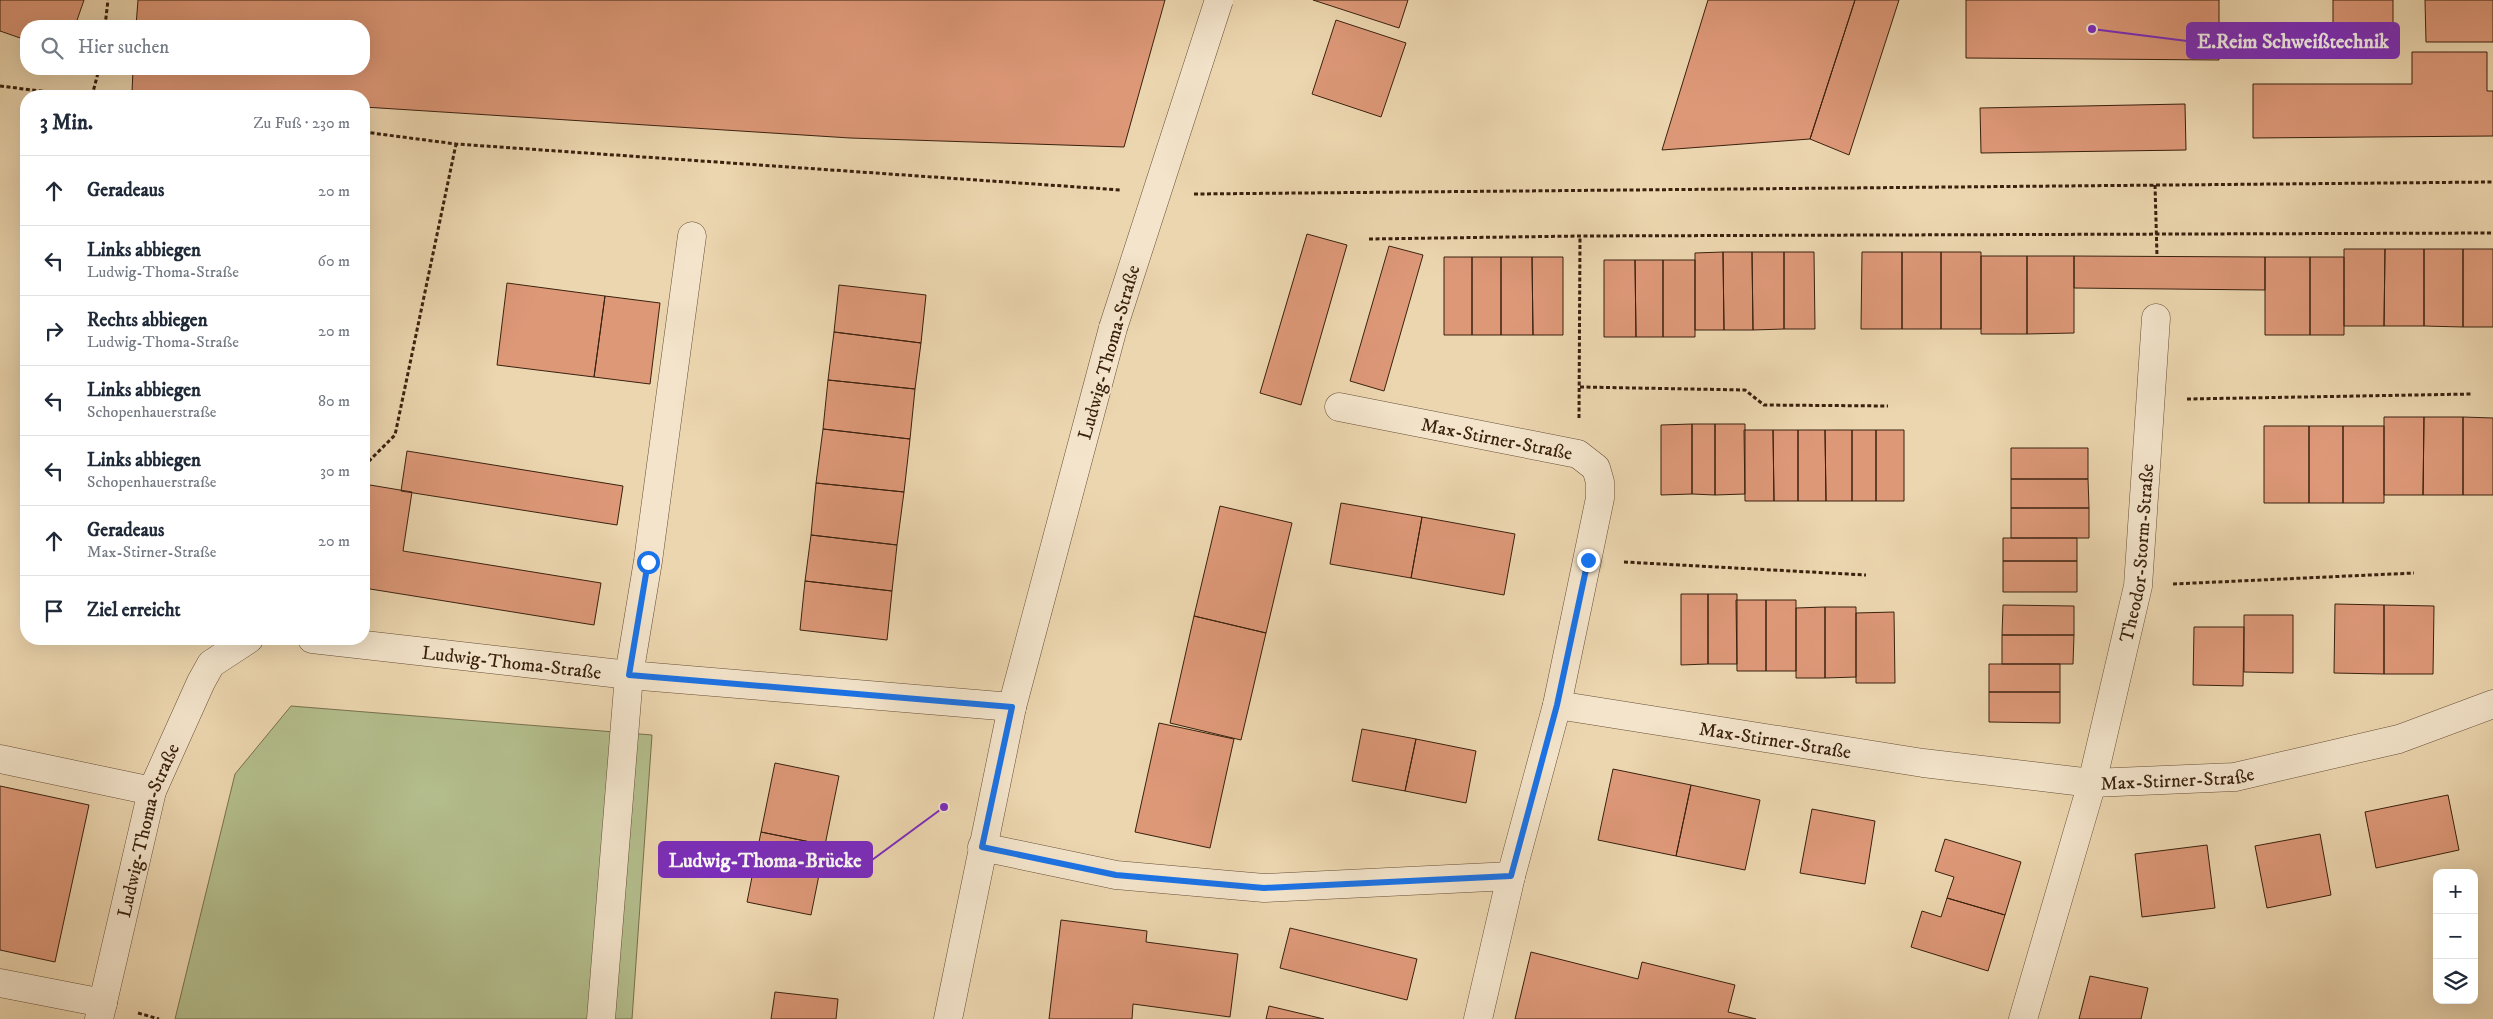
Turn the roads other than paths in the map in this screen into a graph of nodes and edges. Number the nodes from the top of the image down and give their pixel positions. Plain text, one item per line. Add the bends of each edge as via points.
1 (1219, 0) edge
2 (692, 236) dead end
3 (2156, 318) dead end
4 (1339, 407) dead end
5 (240, 645) edge
6 (365, 645) edge
7 (629, 675) junction
8 (2493, 704) edge
9 (1557, 705) junction
10 (1012, 707) junction
11 (0, 759) edge
12 (2092, 783) junction
13 (152, 791) junction
14 (982, 847) junction
15 (1511, 876) junction
16 (0, 983) edge
17 (101, 1011) edge
18 (601, 1019) edge
19 (948, 1019) edge
20 (1478, 1019) edge
21 (2023, 1019) edge

1 - 10 street, Ludwig-Thoma-Straße, bridge via 1113,328
2 - 7 street via 648,562
3 - 12 street, Theodor-Storm-Straße via 2138,586
4 - 9 street, Max-Stirner-Straße via 1578,454 1596,468 1600,498
5 - 13 street, Ludwig-Thoma-Straße via 211,664 200,682
6 - 7 street, Ludwig-Thoma-Straße
7 - 10 street, Ludwig-Thoma-Straße
7 - 18 street
8 - 12 street, Max-Stirner-Straße via 2399,739 2235,777
9 - 12 street, Max-Stirner-Straße via 1923,762
9 - 15 street
10 - 14 street, Ludwig-Thoma-Straße
11 - 13 street
12 - 21 street, Theodor-Storm-Straße
13 - 17 street, Ludwig-Thoma-Straße
14 - 15 street via 1116,875 1264,888
14 - 19 street, Ludwig-Thoma-Straße
15 - 20 street
16 - 17 street

